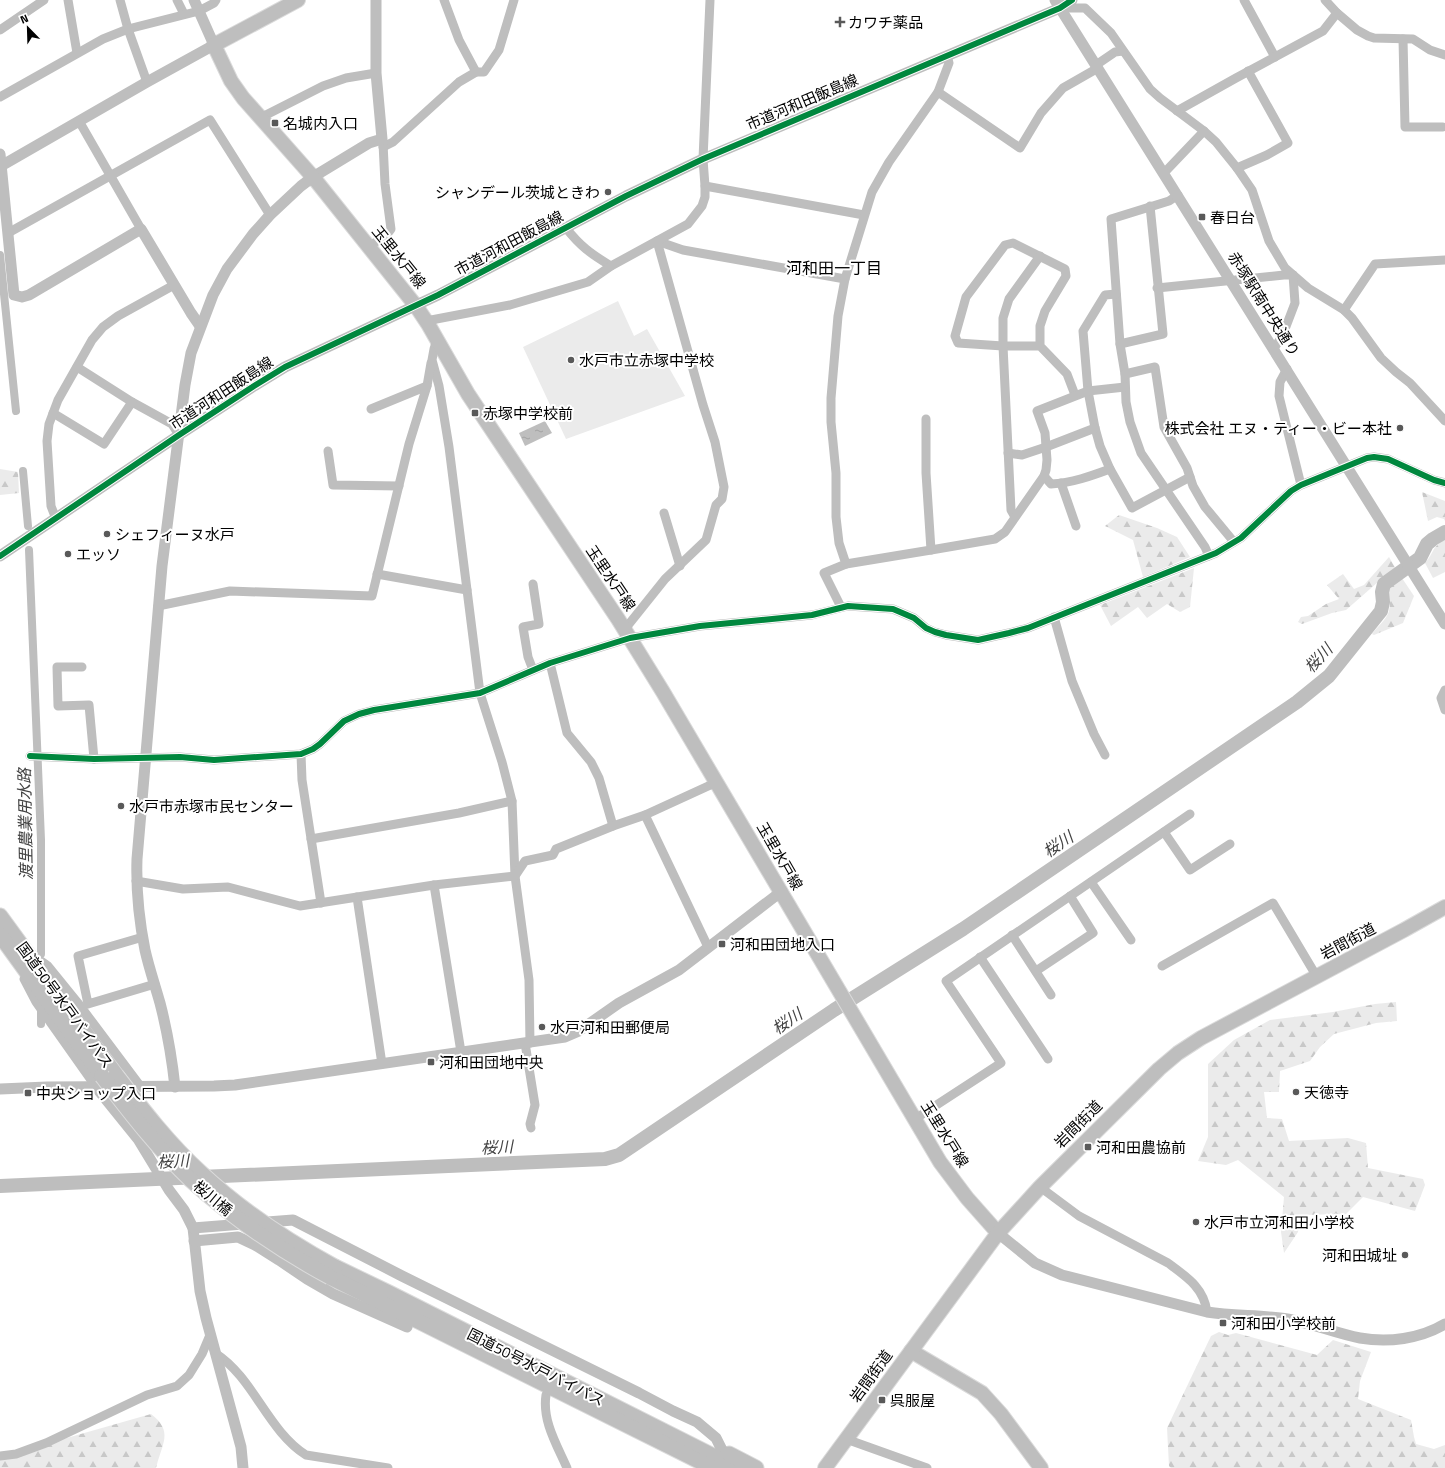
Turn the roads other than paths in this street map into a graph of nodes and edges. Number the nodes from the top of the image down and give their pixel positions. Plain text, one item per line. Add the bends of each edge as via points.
1 (44, 0) edge
2 (68, 0) edge
3 (120, 0) edge
4 (177, 0) edge
5 (194, 0) edge
6 (216, 0) edge
7 (376, 0) edge
8 (444, 0) edge
9 (514, 0) edge
10 (710, 0) edge
11 (1072, 0) edge
12 (1244, 0) edge
13 (1325, 0) edge
14 (290, 2) edge
15 (1058, 4) edge
16 (199, 11) junction
17 (1337, 13) junction
18 (184, 14) junction
19 (128, 29) junction
20 (0, 30) edge
21 (1403, 38) junction
22 (214, 45) junction
23 (1123, 51) junction
24 (77, 53) junction
25 (947, 55) junction
26 (1445, 55) edge
27 (1276, 57) junction
28 (1097, 66) junction
29 (1248, 71) junction
30 (476, 72) junction
31 (376, 73) junction
32 (147, 82) junction
33 (938, 92) junction
34 (0, 97) edge
35 (1177, 111) junction
36 (260, 118) junction
37 (79, 121) junction
38 (1443, 127) dead end
39 (1204, 131) junction
40 (383, 143) junction
41 (0, 154) edge
42 (703, 159) junction
43 (1, 166) junction
44 (1237, 168) junction
45 (1164, 173) junction
46 (111, 176) junction
47 (313, 177) junction
48 (705, 186) junction
49 (1178, 195) junction
50 (1150, 206) junction
51 (270, 215) junction
52 (864, 215) junction
53 (566, 228) junction
54 (141, 229) junction
55 (8, 233) junction
56 (657, 241) junction
57 (369, 247) junction
58 (1040, 256) junction
59 (1445, 260) edge
60 (611, 266) junction
61 (1293, 275) junction
62 (845, 279) junction
63 (1231, 280) junction
64 (174, 285) junction
65 (1157, 288) junction
66 (1116, 294) junction
67 (416, 306) junction
68 (1344, 310) junction
69 (426, 321) junction
70 (200, 326) junction
71 (437, 340) junction
72 (1120, 344) junction
73 (1003, 346) junction
74 (1040, 346) junction
75 (1274, 348) junction
76 (432, 360) junction
77 (77, 367) junction
78 (1287, 370) junction
79 (1125, 374) junction
80 (428, 386) junction
81 (1125, 387) junction
82 (1088, 390) junction
83 (1076, 395) junction
84 (132, 402) junction
85 (371, 409) dead end
86 (53, 413) junction
87 (926, 419) dead end
88 (1445, 421) edge
89 (1095, 428) junction
90 (179, 435) junction
91 (1046, 448) junction
92 (328, 451) dead end
93 (1008, 453) junction
94 (1346, 466) junction
95 (1110, 469) junction
96 (1044, 476) junction
97 (1190, 477) junction
98 (1061, 483) junction
99 (1445, 483) edge
100 (1301, 485) junction
101 (399, 486) junction
102 (1166, 489) junction
103 (664, 513) dead end
104 (1015, 517) junction
105 (56, 519) junction
106 (1076, 526) dead end
107 (1234, 542) junction
108 (931, 550) junction
109 (0, 556) edge
110 (1209, 556) junction
111 (846, 564) junction
112 (680, 566) junction
113 (377, 574) junction
114 (532, 584) dead end
115 (467, 590) junction
116 (158, 606) junction
117 (841, 607) junction
118 (1054, 617) junction
119 (1445, 624) edge
120 (628, 634) junction
121 (550, 663) junction
122 (82, 667) dead end
123 (533, 670) junction
124 (1445, 690) edge
125 (480, 693) junction
126 (1445, 710) edge
127 (301, 754) junction
128 (1105, 755) dead end
129 (30, 756) dead end
130 (145, 757) junction
131 (94, 759) junction
132 (717, 782) junction
133 (512, 801) junction
134 (1190, 814) dead end
135 (645, 815) junction
136 (614, 826) junction
137 (1164, 832) junction
138 (311, 839) junction
139 (1230, 844) dead end
140 (515, 876) junction
141 (136, 881) junction
142 (1091, 882) junction
143 (434, 885) junction
144 (782, 891) junction
145 (1070, 896) junction
146 (357, 897) junction
147 (321, 903) junction
148 (1445, 907) edge
149 (0, 916) edge
150 (0, 935) edge
151 (1012, 935) junction
152 (143, 937) junction
153 (1131, 940) dead end
154 (708, 947) junction
155 (980, 957) junction
156 (27, 962) junction
157 (1162, 966) dead end
158 (1036, 971) junction
159 (1317, 977) junction
160 (155, 984) junction
161 (1051, 995) dead end
162 (527, 1043) junction
163 (461, 1052) junction
164 (1048, 1059) dead end
165 (382, 1064) junction
166 (105, 1079) junction
167 (141, 1087) junction
168 (175, 1087) junction
169 (0, 1089) edge
170 (915, 1119) junction
171 (531, 1128) dead end
172 (1040, 1187) junction
173 (193, 1228) junction
174 (998, 1233) junction
175 (194, 1241) junction
176 (333, 1272) joint
177 (388, 1299) junction
178 (1207, 1312) junction
179 (1445, 1324) edge
180 (407, 1327) junction
181 (210, 1335) junction
182 (911, 1351) junction
183 (215, 1353) junction
184 (546, 1395) junction
185 (603, 1407) junction
186 (846, 1438) junction
187 (722, 1450) junction
188 (0, 1456) edge
189 (355, 1466) edge
190 (243, 1468) edge
191 (388, 1468) edge
192 (567, 1468) edge
193 (693, 1468) edge
194 (713, 1468) edge
195 (737, 1468) edge
196 (756, 1468) edge
197 (825, 1468) edge
198 (927, 1468) edge
199 (1041, 1468) edge

1 - 20 street
2 - 24 street
3 - 19 street
4 - 18 street
5 - 16 street
6 - 16 street
7 - 31 street
8 - 30 street via 459,40
9 - 30 street via 498,50 484,72
10 - 42 street
11 - 15 street, 市道河和田飯島線
12 - 27 street
13 - 17 street
14 - 22 main road
15 - 23 street via 1085,8 1111,33
15 - 25 street, 市道河和田飯島線
15 - 28 street, 赤塚駅南中央通り
16 - 18 street
16 - 22 street
17 - 21 street via 1368,36
17 - 27 street via 1323,31
18 - 19 street
19 - 24 street
19 - 32 street
21 - 26 street via 1413,39 1430,50
21 - 38 street via 1405,127
22 - 32 street
22 - 36 main road, 玉里水戸線 via 231,81
23 - 28 street via 1115,52
23 - 35 street via 1150,89
24 - 34 street
25 - 33 street via 949,63
25 - 42 street, 市道河和田飯島線
27 - 29 street
28 - 33 street via 1063,88 1040,113 1020,148
28 - 45 street, 赤塚駅南中央通り
29 - 35 street
29 - 44 street via 1288,143
30 - 40 street via 459,82 393,142
31 - 36 street via 346,78 323,86
31 - 40 street
32 - 37 street
33 - 52 street via 887,164 872,192
35 - 39 street
36 - 47 main road, 玉里水戸線
37 - 43 street
37 - 46 street
39 - 44 street
39 - 45 street
40 - 47 street via 369,144
40 - 57 street via 391,229
41 - 43 street
42 - 48 street
42 - 53 street, 市道河和田飯島線
43 - 55 street
44 - 61 street via 1252,190 1263,226 1275,253
45 - 49 street, 赤塚駅南中央通り
46 - 51 street via 210,120
46 - 54 street
46 - 55 street
47 - 51 street
47 - 57 main road, 玉里水戸線
48 - 52 street
48 - 56 street via 702,206 688,224
49 - 50 street via 1169,201
49 - 63 street, 赤塚駅南中央通り
50 - 65 street
50 - 66 street via 1111,219
51 - 70 street via 227,270
52 - 62 street
53 - 60 street via 591,254
53 - 67 street, 市道河和田飯島線
54 - 55 street via 22,297 14,295
54 - 64 street
56 - 60 street
56 - 62 street via 683,250
56 - 112 street via 715,442 724,487 706,540
57 - 67 main road, 玉里水戸線
58 - 73 street via 1009,299 1004,318
58 - 73 street via 1012,243 1005,245 966,297 955,336 958,343
58 - 74 street via 1065,269 1066,276 1045,311 1040,326
59 - 68 street via 1375,264
60 - 69 street via 588,282 554,293
61 - 63 street
61 - 68 street via 1308,288
61 - 75 street via 1295,303 1282,337
62 - 111 street via 838,316 831,398 836,517 839,544
63 - 65 street
63 - 75 street, 赤塚駅南中央通り
64 - 70 street
64 - 77 street via 103,327 92,340
65 - 72 street via 1163,334
66 - 72 street
66 - 82 street via 1105,294 1083,331
67 - 69 main road, 玉里水戸線
67 - 90 street, 市道河和田飯島線 via 285,367
68 - 88 street via 1381,358 1410,383
69 - 71 main road, 玉里水戸線
70 - 90 street via 191,353
71 - 76 street
71 - 120 main road, 玉里水戸線 via 468,394
72 - 79 street
73 - 74 street
73 - 93 street
74 - 83 street via 1067,374
75 - 78 street, 赤塚駅南中央通り
76 - 80 street
76 - 115 street via 449,447
77 - 84 street
77 - 86 street
78 - 94 street, 赤塚駅南中央通り
78 - 100 street via 1280,382 1279,396
79 - 81 street
79 - 97 street via 1155,368 1164,427
80 - 85 street
80 - 101 street via 409,444
81 - 82 street
81 - 102 street via 1135,439 1141,453
82 - 83 street
82 - 89 street
83 - 91 street via 1037,412 1046,433
84 - 86 street via 104,444
84 - 90 street via 172,424
86 - 105 street via 47,441 51,506
87 - 108 street via 926,473
89 - 91 street
89 - 95 street
90 - 105 street, 市道河和田飯島線
90 - 116 street
91 - 93 street via 1022,455
91 - 96 street
92 - 101 street via 333,486
93 - 104 street via 1011,510
94 - 99 street via 1367,458 1380,457
94 - 100 street
94 - 119 street, 赤塚駅南中央通り
95 - 98 street
95 - 102 street via 1132,508
96 - 98 street via 1051,484
96 - 104 street
97 - 102 street
97 - 107 street via 1205,507
98 - 106 street
100 - 107 street
101 - 113 street
102 - 110 street
103 - 112 street
104 - 108 street via 1005,532 995,539
105 - 109 street, 市道河和田飯島線
107 - 110 street
108 - 111 street
110 - 118 street
111 - 117 street via 824,573
112 - 120 street via 666,579
113 - 115 street
113 - 116 street via 372,596 230,592
114 - 123 street via 538,624 522,627
115 - 125 street
116 - 130 street
117 - 118 street via 893,609 914,618 935,632 978,640 1009,633
117 - 120 street via 812,615
118 - 128 street via 1072,681
120 - 121 street
120 - 132 main road, 玉里水戸線
121 - 123 street
121 - 136 street via 567,733 591,762 599,778
122 - 131 street via 57,667 58,706 88,705
123 - 125 street
124 - 126 street via 1441,698
125 - 127 street via 359,714 344,721 312,749
125 - 133 street
127 - 130 street via 214,760
127 - 138 street via 302,780
129 - 131 street
130 - 131 street
130 - 141 street
132 - 135 street
132 - 144 main road, 玉里水戸線
133 - 138 street
133 - 140 street
134 - 137 street
135 - 136 street
135 - 154 street
136 - 140 street via 556,849 553,855 525,861
137 - 139 street via 1190,870
137 - 142 street
138 - 147 street
140 - 143 street
140 - 162 street via 529,980
141 - 147 street via 183,889 228,887 300,906
141 - 152 street
142 - 145 street
142 - 153 street
143 - 146 street
143 - 163 street
144 - 154 street
144 - 170 main road, 玉里水戸線
145 - 151 street
145 - 158 street via 1093,933
146 - 147 street
146 - 165 street
148 - 159 main road, 岩間街道
149 - 156 highway, 国道50号水戸バイパス
150 - 156 highway, 国道50号水戸バイパス
151 - 155 street
151 - 158 street
152 - 160 street
152 - 160 street via 78,956 88,1004
154 - 162 street via 674,973 619,1003 579,1031 558,1038
155 - 164 street
155 - 170 street via 946,981 1001,1063
156 - 166 highway, 国道50号水戸バイパス
156 - 167 street via 38,959 48,966
157 - 159 street via 1273,903
158 - 161 street
159 - 172 main road, 岩間街道 via 1208,1034 1178,1053 1158,1069
160 - 168 street via 170,1050
162 - 163 street
162 - 171 street via 535,1105
163 - 165 street
165 - 168 street via 236,1085
166 - 167 street
166 - 169 street
166 - 173 street via 138,1139
166 - 176 highway, 桜川橋, bridge via 139,1123 202,1189 251,1229 274,1244
167 - 168 street
170 - 174 main road, 玉里水戸線 via 952,1178
172 - 174 main road, 岩間街道
172 - 178 street via 1079,1216 1168,1263 1200,1291 1206,1301
173 - 175 street
173 - 187 street via 293,1220 697,1422 716,1438
174 - 178 street via 1049,1271 1083,1282
174 - 182 main road, 岩間街道
175 - 180 street via 238,1237 333,1294
175 - 181 street via 200,1291
176 - 177 highway, 国道50号水戸バイパス
177 - 180 highway
177 - 185 highway, 国道50号水戸バイパス
177 - 187 highway via 412,1300 445,1312
178 - 179 street via 1306,1322 1358,1338 1384,1340 1416,1336
180 - 184 highway
181 - 183 street
181 - 188 street via 189,1375 177,1386 147,1395 46,1443 16,1454
182 - 186 main road, 岩間街道
182 - 199 main road via 982,1393
183 - 189 street via 225,1359 286,1439 297,1449 306,1455
183 - 190 street via 241,1447
184 - 192 street via 544,1407 554,1442
184 - 193 highway
185 - 194 highway, 国道50号水戸バイパス
185 - 195 highway, 国道50号水戸バイパス
186 - 197 main road, 岩間街道
186 - 198 street
187 - 196 highway
189 - 191 street

